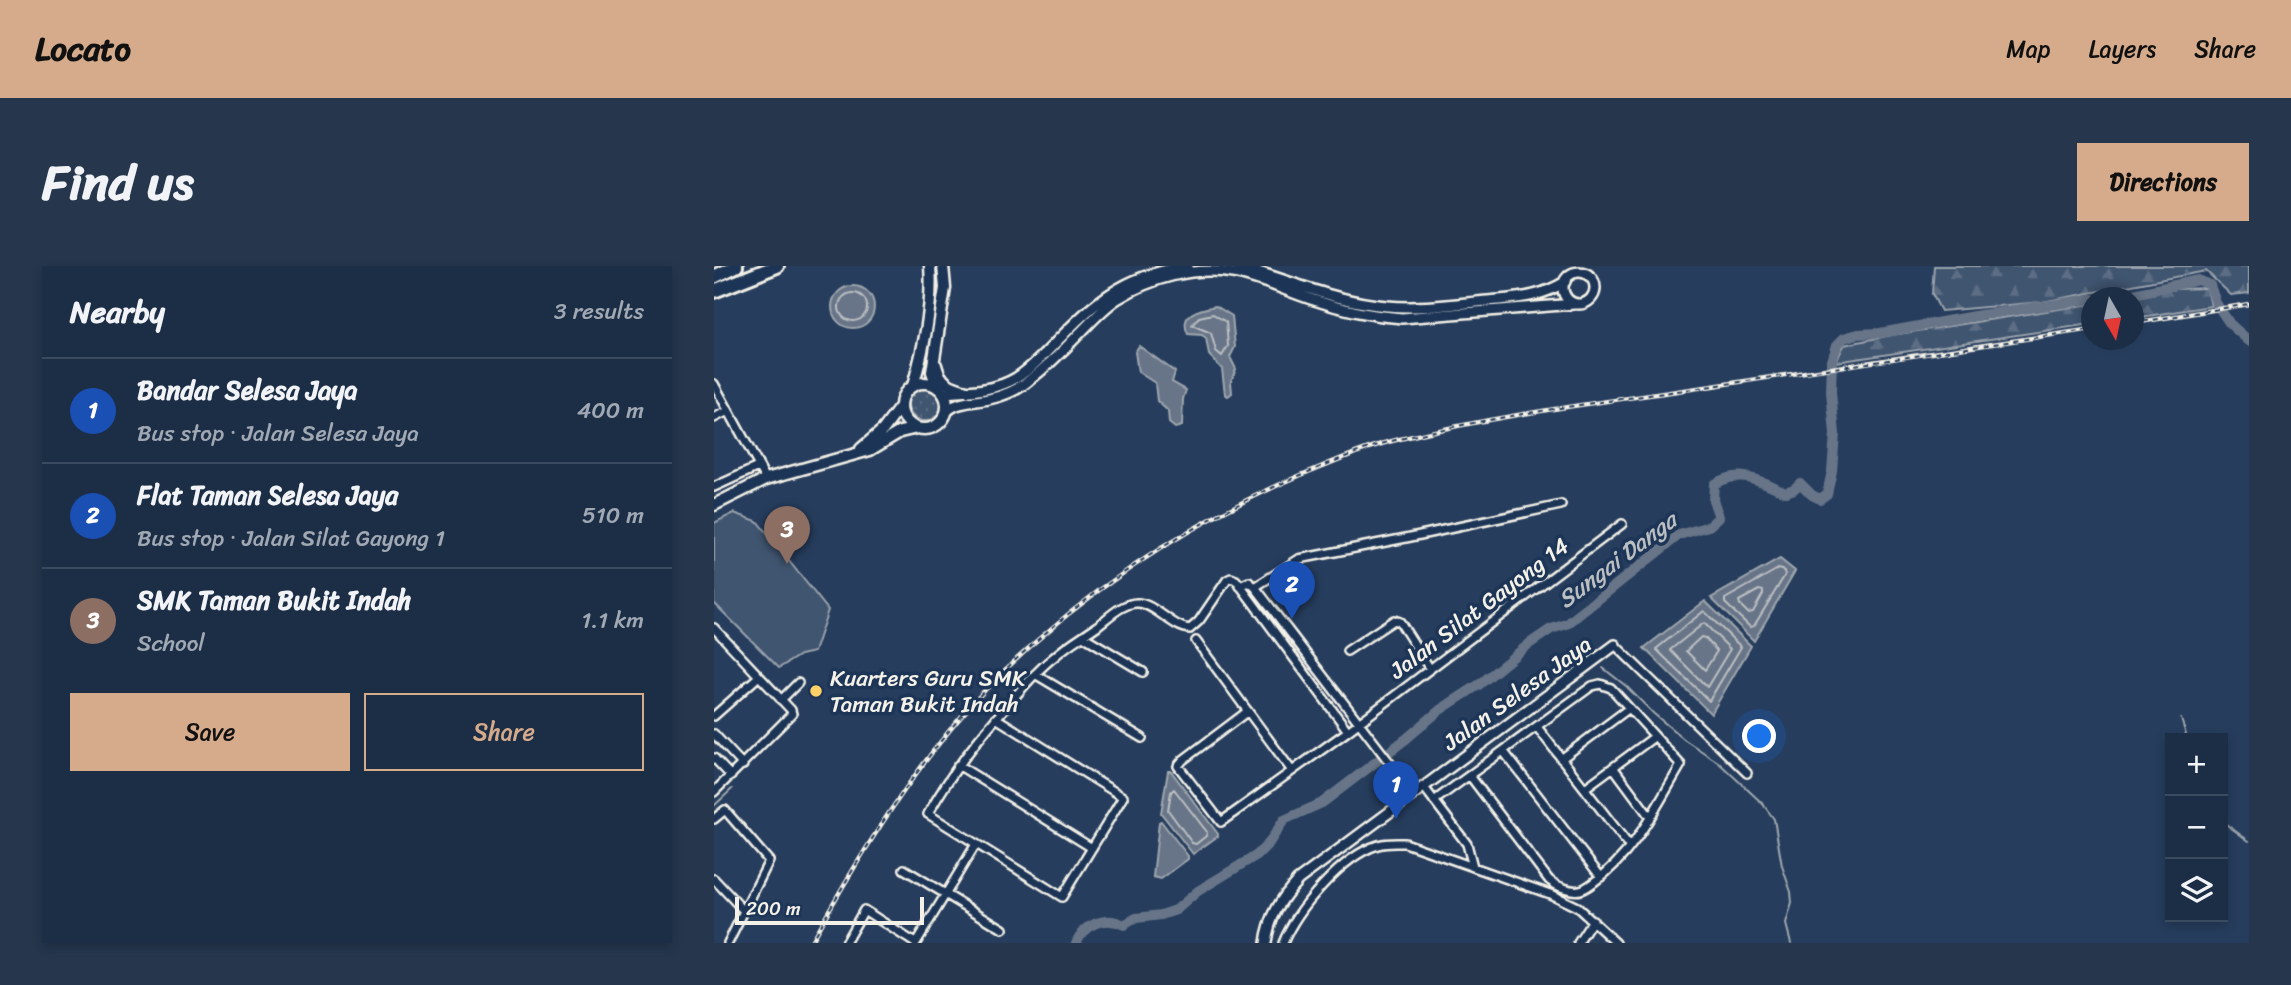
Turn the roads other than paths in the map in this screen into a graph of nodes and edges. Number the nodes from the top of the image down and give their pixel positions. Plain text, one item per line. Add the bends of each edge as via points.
1 (736, 266) edge
2 (777, 266) edge
3 (930, 266) edge
4 (943, 266) edge
5 (1188, 266) edge
6 (1238, 266) edge
7 (1217, 269) edge
8 (714, 277) edge
9 (1565, 282) junction
10 (714, 290) edge
11 (1303, 291) junction
12 (1314, 295) junction
13 (1574, 304) junction
14 (934, 350) junction
15 (714, 384) edge
16 (914, 386) junction
17 (1012, 386) junction
18 (940, 390) junction
19 (967, 391) junction
20 (901, 406) junction
21 (728, 411) junction
22 (945, 414) junction
23 (714, 418) edge
24 (917, 428) junction
25 (858, 452) junction
26 (758, 467) junction
27 (766, 479) junction
28 (714, 487) edge
29 (714, 505) edge
30 (1561, 505) dead end
31 (1622, 524) dead end
32 (1240, 586) junction
33 (1255, 587) junction
34 (714, 628) edge
35 (722, 636) junction
36 (1083, 636) junction
37 (1196, 641) dead end
38 (714, 644) edge
39 (1615, 645) joint
40 (1348, 651) dead end
41 (1430, 669) junction
42 (1143, 672) dead end
43 (1035, 674) junction
44 (758, 677) junction
45 (798, 682) dead end
46 (781, 700) junction
47 (1628, 709) junction
48 (1248, 711) junction
49 (714, 716) edge
50 (996, 718) junction
51 (1359, 723) junction
52 (1537, 727) junction
53 (1348, 731) junction
54 (714, 734) edge
55 (1654, 737) junction
56 (1142, 738) dead end
57 (1504, 752) junction
58 (714, 758) edge
59 (1562, 759) junction
60 (743, 765) junction
61 (958, 765) junction
62 (1613, 767) junction
63 (1292, 771) junction
64 (1747, 773) dead end
65 (731, 776) junction
66 (1470, 776) junction
67 (1423, 786) junction
68 (1585, 788) junction
69 (714, 792) edge
70 (1413, 793) junction
71 (1434, 801) junction
72 (1650, 817) junction
73 (714, 819) edge
74 (976, 844) junction
75 (1630, 847) junction
76 (1092, 848) junction
77 (1473, 867) junction
78 (904, 869) dead end
79 (1601, 877) junction
80 (714, 879) edge
81 (946, 894) junction
82 (744, 911) junction
83 (1593, 920) junction
84 (1003, 929) dead end
85 (728, 943) edge
86 (845, 943) edge
87 (916, 943) edge
88 (1266, 943) edge
89 (1283, 943) edge
90 (1578, 943) edge
91 (1616, 943) edge

1 - 8 highway
2 - 10 highway
3 - 16 main road via 932,287
4 - 14 main road via 945,288
5 - 17 street via 1150,273 1105,296
6 - 11 street
7 - 11 street
7 - 17 street via 1135,288 1036,375
9 - 12 street via 1539,295 1425,308
9 - 13 street via 1566,298
9 - 13 street via 1576,273 1594,282 1592,297
11 - 12 street
12 - 13 street via 1352,312 1402,318
14 - 18 main road via 932,372
14 - 19 main road via 940,378
15 - 21 street
16 - 18 main road via 926,383
16 - 20 main road
17 - 19 street
17 - 22 street
18 - 19 street
18 - 22 main road
20 - 24 main road via 906,419
20 - 25 main road
21 - 23 street
21 - 26 street
22 - 24 main road via 937,425
24 - 25 main road
25 - 27 main road
26 - 27 street
26 - 28 street
27 - 29 main road
30 - 33 street via 1298,559
31 - 41 street, Jalan Silat Gayong 14
32 - 33 street via 1249,582
32 - 36 street via 1227,580 1190,629 1145,605 1130,604
32 - 53 street
33 - 51 street
34 - 35 street
35 - 38 street
35 - 44 street
36 - 42 street
36 - 43 street
37 - 48 street
39 - 64 street
39 - 67 street, Jalan Selesa Jaya
40 - 41 street via 1394,620 1400,622
41 - 51 street, Jalan Silat Gayong 14
43 - 50 street
43 - 56 street
44 - 46 street
44 - 49 street
45 - 46 street
46 - 60 street via 792,714
47 - 52 street via 1611,688 1600,684
47 - 55 street
47 - 59 street
48 - 63 street
48 - 63 street, Jalan Silat Gayong 14 via 1179,763 1178,769 1221,822
50 - 61 street
50 - 76 street via 1123,797
51 - 53 street, Jalan Silat Gayong 14
51 - 70 street
52 - 57 street
52 - 59 street
53 - 63 street, Jalan Silat Gayong 14
54 - 60 street
55 - 62 street
55 - 72 street via 1681,765
57 - 66 street
57 - 79 street
58 - 65 street
59 - 68 street
60 - 65 street
61 - 74 street via 928,814
61 - 76 street
62 - 68 street
62 - 72 street
65 - 69 street
66 - 71 street
66 - 79 street via 1549,880 1581,890
67 - 70 street, Jalan Selesa Jaya
67 - 71 street
68 - 75 street
70 - 88 street, Jalan Selesa Jaya via 1298,880 1277,907
71 - 77 street via 1467,844
72 - 75 street
73 - 82 street via 725,810 769,861
74 - 76 street via 1062,897
74 - 81 street
75 - 79 street
77 - 83 street via 1550,894
77 - 89 street via 1405,843 1376,845 1327,878
78 - 81 street
80 - 82 street
81 - 84 street
81 - 87 street
82 - 85 street
83 - 90 street
83 - 91 street
86 - 87 street via 864,910

